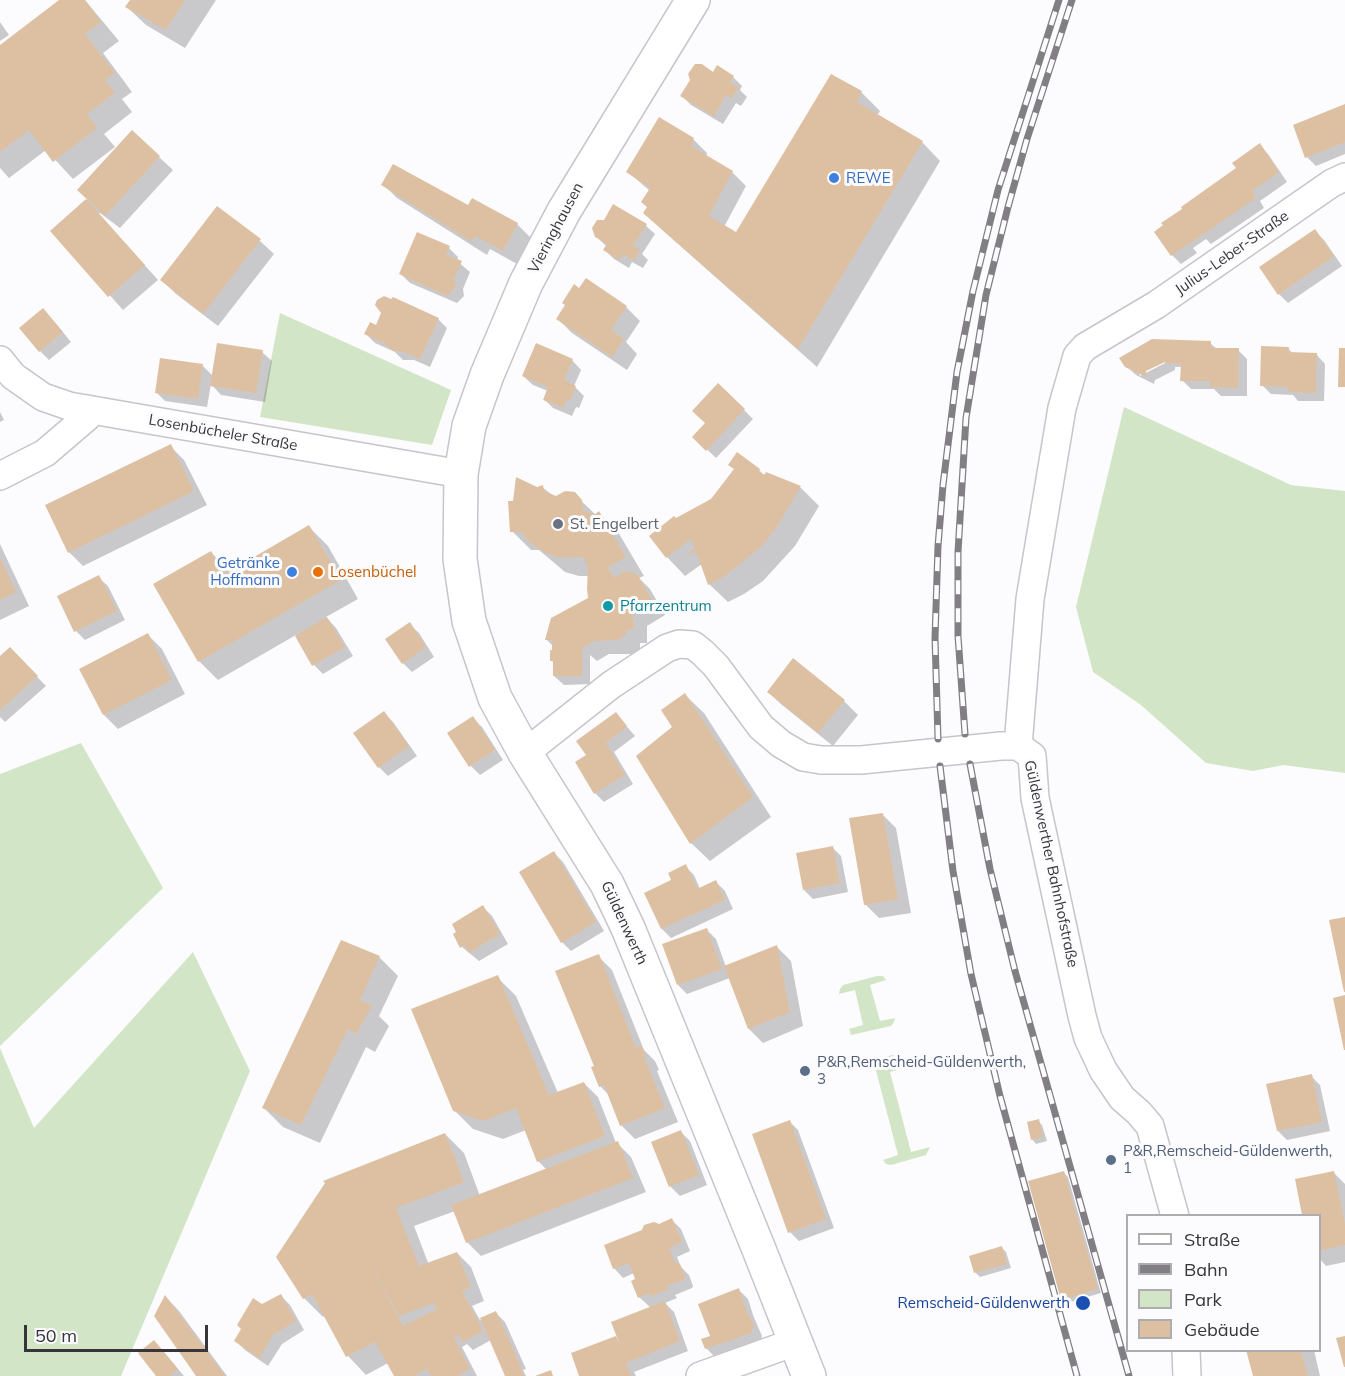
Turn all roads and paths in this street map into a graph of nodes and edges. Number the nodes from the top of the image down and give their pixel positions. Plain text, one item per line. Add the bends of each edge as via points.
1 (693, 0) edge
2 (1345, 177) edge
3 (0, 360) edge
4 (87, 409) junction
5 (460, 474) junction
6 (0, 476) edge
7 (1018, 746) junction
8 (525, 753) junction
9 (1175, 1214) edge
10 (795, 1342) junction
11 (1186, 1352) edge
12 (700, 1376) edge
13 (808, 1376) edge
14 (1187, 1376) edge

1 - 5 main road, Vieringhausen via 580,183 526,284 469,426
2 - 7 street, Julius-Leber-Straße via 1156,305 1085,347 1077,356 1062,408 1030,599
3 - 4 street, Losenbücheler Straße via 13,376 43,398
4 - 5 street, Losenbücheler Straße
4 - 6 street via 87,417 45,453
5 - 8 main road, Güldenwerth via 460,559 469,621 495,698
7 - 8 street, Güldenwerther Bahnhofstraße via 861,760 803,757 761,727 703,653 693,645 679,644 611,685
7 - 9 street, Güldenwerther Bahnhofstraße via 1032,756 1035,798 1088,1038 1102,1070 1122,1098 1150,1126
8 - 10 main road, Güldenwerth via 607,884 628,928
10 - 12 street
10 - 13 main road, Güldenwerth
11 - 14 street

